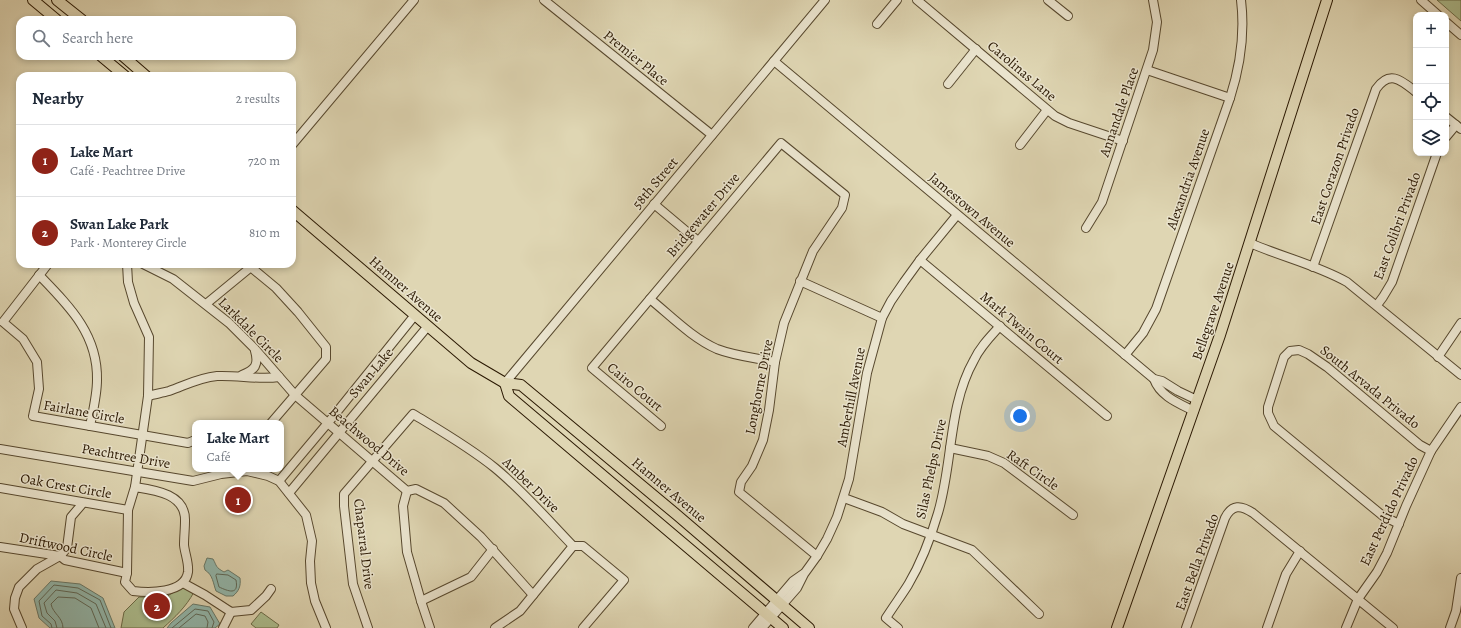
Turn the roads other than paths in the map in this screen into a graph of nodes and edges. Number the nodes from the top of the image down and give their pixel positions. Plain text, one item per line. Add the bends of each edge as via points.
1 (33, 0) edge
2 (57, 0) edge
3 (414, 0) edge
4 (544, 0) edge
5 (825, 0) edge
6 (897, 0) edge
7 (917, 0) edge
8 (1048, 0) edge
9 (1153, 0) edge
10 (1241, 0) edge
11 (1327, 0) edge
12 (1421, 0) edge
13 (1435, 12) edge
14 (52, 16) edge
15 (77, 16) edge
16 (1068, 16) dead end
17 (877, 24) dead end
18 (1449, 25) edge
19 (1461, 35) edge
20 (976, 49) junction
21 (106, 60) edge
22 (128, 60) edge
23 (774, 61) junction
24 (1147, 70) junction
25 (120, 72) edge
26 (141, 72) edge
27 (948, 84) dead end
28 (1413, 90) edge
29 (1230, 98) junction
30 (1047, 110) junction
31 (1449, 120) edge
32 (1458, 127) edge
33 (1449, 134) edge
34 (712, 135) junction
35 (296, 139) edge
36 (1123, 140) junction
37 (1020, 145) dead end
38 (1437, 156) edge
39 (845, 196) joint
40 (654, 204) junction
41 (296, 213) edge
42 (957, 215) junction
43 (1086, 228) dead end
44 (698, 241) junction
45 (1250, 243) junction
46 (920, 260) junction
47 (1313, 267) junction
48 (45, 268) edge
49 (127, 268) edge
50 (152, 268) edge
51 (247, 268) edge
52 (251, 268) edge
53 (39, 275) junction
54 (800, 281) junction
55 (650, 298) junction
56 (206, 304) junction
57 (1376, 305) junction
58 (415, 315) junction
59 (882, 318) junction
60 (1461, 323) edge
61 (428, 326) junction
62 (1000, 326) junction
63 (254, 348) junction
64 (1125, 355) junction
65 (1438, 357) junction
66 (775, 362) junction
67 (592, 368) joint
68 (1461, 375) edge
69 (240, 376) junction
70 (279, 378) junction
71 (1154, 379) junction
72 (505, 383) junction
73 (295, 395) junction
74 (148, 396) junction
75 (1197, 400) junction
76 (1461, 407) edge
77 (1194, 411) junction
78 (412, 414) joint
79 (1107, 416) dead end
80 (274, 420) edge
81 (327, 423) junction
82 (90, 426) junction
83 (661, 426) dead end
84 (338, 433) junction
85 (143, 435) junction
86 (192, 441) edge
87 (950, 448) junction
88 (0, 449) edge
89 (1431, 452) junction
90 (372, 461) junction
91 (137, 471) junction
92 (238, 472) edge
93 (251, 472) edge
94 (279, 481) junction
95 (135, 487) junction
96 (0, 488) edge
97 (407, 491) junction
98 (289, 493) junction
99 (844, 498) junction
100 (83, 503) junction
101 (128, 510) junction
102 (1073, 515) dead end
103 (1399, 524) junction
104 (931, 534) junction
105 (573, 546) junction
106 (0, 547) edge
107 (493, 549) junction
108 (1300, 551) junction
109 (60, 556) junction
110 (817, 556) junction
111 (127, 574) junction
112 (1461, 578) edge
113 (183, 583) junction
114 (271, 588) dead end
115 (533, 596) junction
116 (1358, 599) junction
117 (421, 601) junction
118 (780, 603) junction
119 (231, 612) junction
120 (1039, 614) dead end
121 (769, 615) junction
122 (22, 628) edge
123 (223, 628) edge
124 (326, 628) edge
125 (368, 628) edge
126 (430, 628) edge
127 (495, 628) edge
128 (583, 628) edge
129 (753, 628) edge
130 (762, 628) edge
131 (784, 628) edge
132 (809, 628) edge
133 (898, 628) edge
134 (1117, 628) edge
135 (1186, 628) edge
136 (1266, 628) edge
137 (1346, 628) edge
138 (1393, 628) edge
139 (1450, 628) edge

1 - 14 main road
2 - 15 main road
3 - 35 street
4 - 34 street, Premier Place
5 - 23 street, 58th Street
6 - 17 street
7 - 20 street, Carolinas Lane
8 - 16 street
9 - 24 street, Annandale Place via 1157,28 1154,50
10 - 29 street, Alexandria Avenue via 1242,46 1238,74
11 - 45 main road, Bellegrave Avenue
12 - 13 street
18 - 19 street
20 - 27 street
20 - 30 street, Carolinas Lane
21 - 25 main road
22 - 26 main road
23 - 34 street, 58th Street
23 - 42 street, Jamestown Avenue
24 - 29 street
24 - 36 street, Annandale Place
28 - 47 street, East Corazon Privado via 1400,80 1391,78 1379,84
29 - 64 street, Alexandria Avenue via 1156,309 1143,333
30 - 36 street, Carolinas Lane via 1069,122
30 - 37 street
31 - 32 street
32 - 33 street
34 - 40 street, 58th Street
36 - 43 street, Annandale Place via 1102,202
38 - 57 street, East Colibri Privado via 1392,282
39 - 44 street, Bridgewater Drive via 781,143
39 - 54 street, Longhorne Drive via 842,208 814,251
40 - 44 street
40 - 72 street, 58th Street
41 - 58 main road, Hamner Avenue
42 - 46 street, Amberhill Avenue
42 - 64 street, Jamestown Avenue
44 - 55 street, Bridgewater Drive
45 - 47 street
45 - 75 main road, Bellegrave Avenue
46 - 59 street, Amberhill Avenue
46 - 62 street, Mark Twain Court
47 - 57 street via 1347,282
48 - 53 street
49 - 74 street via 134,303 149,337
50 - 56 street, Larkdale Circle via 173,278
51 - 56 street
52 - 73 street via 276,288 326,348 326,359
53 - 82 street via 82,323 95,359 97,380
53 - 82 street, Fairlane Circle via 3,322 23,339 37,362 39,389 33,416
54 - 59 street
54 - 66 street, Longhorne Drive via 784,323
55 - 66 street via 704,342 733,354
55 - 67 street, Bridgewater Drive
56 - 63 street, Larkdale Circle
57 - 65 street
58 - 61 main road, Hamner Avenue
58 - 81 street, Swan Lake
59 - 99 street, Amberhill Avenue via 867,373
60 - 65 street
61 - 72 main road, Hamner Avenue via 471,363
61 - 84 street, Swan Lake
62 - 79 street, Mark Twain Court
62 - 87 street, Silas Phelps Drive via 974,359 965,378
63 - 69 street via 256,363 251,371
63 - 70 street, Larkdale Circle
64 - 71 street, Jamestown Avenue
65 - 68 street
66 - 110 street, Longhorne Drive via 763,440 752,466 741,482 739,492
67 - 83 street, Cairo Court
69 - 70 street
69 - 74 street via 197,379
70 - 73 street, Larkdale Circle
71 - 75 street, Jamestown Avenue via 1162,380
71 - 77 street, Jamestown Avenue via 1157,388
72 - 118 main road, Hamner Avenue via 521,385
72 - 121 main road via 509,396
73 - 80 street
73 - 81 street, Beachwood Drive
74 - 85 street
75 - 77 main road, Bellegrave Avenue
76 - 89 street, East Perdido Privado
77 - 134 main road, Bellegrave Avenue
78 - 90 street, Chaparral Drive
78 - 105 street, Amber Drive via 463,444 496,468
81 - 84 street, Beachwood Drive
81 - 94 street, Swan Lake
82 - 85 street, Fairlane Circle
84 - 90 street, Beachwood Drive
84 - 98 street, Swan Lake
85 - 86 street, Fairlane Circle via 188,443
85 - 91 street
87 - 102 street, Raft Circle via 988,456 1004,463
87 - 104 street, Silas Phelps Drive via 938,512
88 - 91 street, Peachtree Drive
89 - 103 street, East Perdido Privado
89 - 103 street, South Arvada Privado via 1318,360 1294,350 1290,351 1282,362 1268,413 1274,426 1383,516
90 - 97 street, Beachwood Drive
90 - 125 street, Chaparral Drive via 344,494 353,584
91 - 92 street, Peachtree Drive via 193,481
91 - 95 street
93 - 94 street, Peachtree Drive
94 - 98 street
95 - 101 street
95 - 113 street via 170,494 184,512 188,574
96 - 100 street, Oak Crest Circle
97 - 107 street, Beachwood Drive via 416,490 444,503
97 - 117 street via 403,506 407,552
98 - 124 street via 306,515 312,541 311,583
99 - 104 street
99 - 110 street, Amberhill Avenue via 827,540
100 - 101 street, Oak Crest Circle
100 - 109 street via 71,517 67,548
101 - 111 street
103 - 116 street, East Perdido Privado via 1383,563
104 - 120 street via 972,550
104 - 133 street, Silas Phelps Drive via 908,586 886,618
105 - 115 street
105 - 128 street, Amber Drive via 583,546 624,580
106 - 109 street, Driftwood Circle
107 - 115 street, Beachwood Drive
107 - 117 street via 471,577
108 - 116 street
108 - 135 street, East Bella Privado via 1253,513 1245,508 1236,507 1225,518
108 - 136 street via 1286,574
109 - 111 street, Driftwood Circle via 65,560
109 - 122 street via 37,569 19,587 14,610
110 - 118 street, Amberhill Avenue via 798,588
111 - 113 street via 125,582 132,590 144,592 168,590
112 - 139 street via 1456,611
113 - 119 street
114 - 119 street via 251,610
115 - 127 street via 520,611
116 - 137 street, East Perdido Privado
116 - 138 street
117 - 126 street
118 - 121 street, Amberhill Avenue
118 - 132 main road, Hamner Avenue
119 - 123 street
121 - 129 street, Amberhill Avenue
121 - 130 street, Amberhill Avenue
121 - 131 main road

